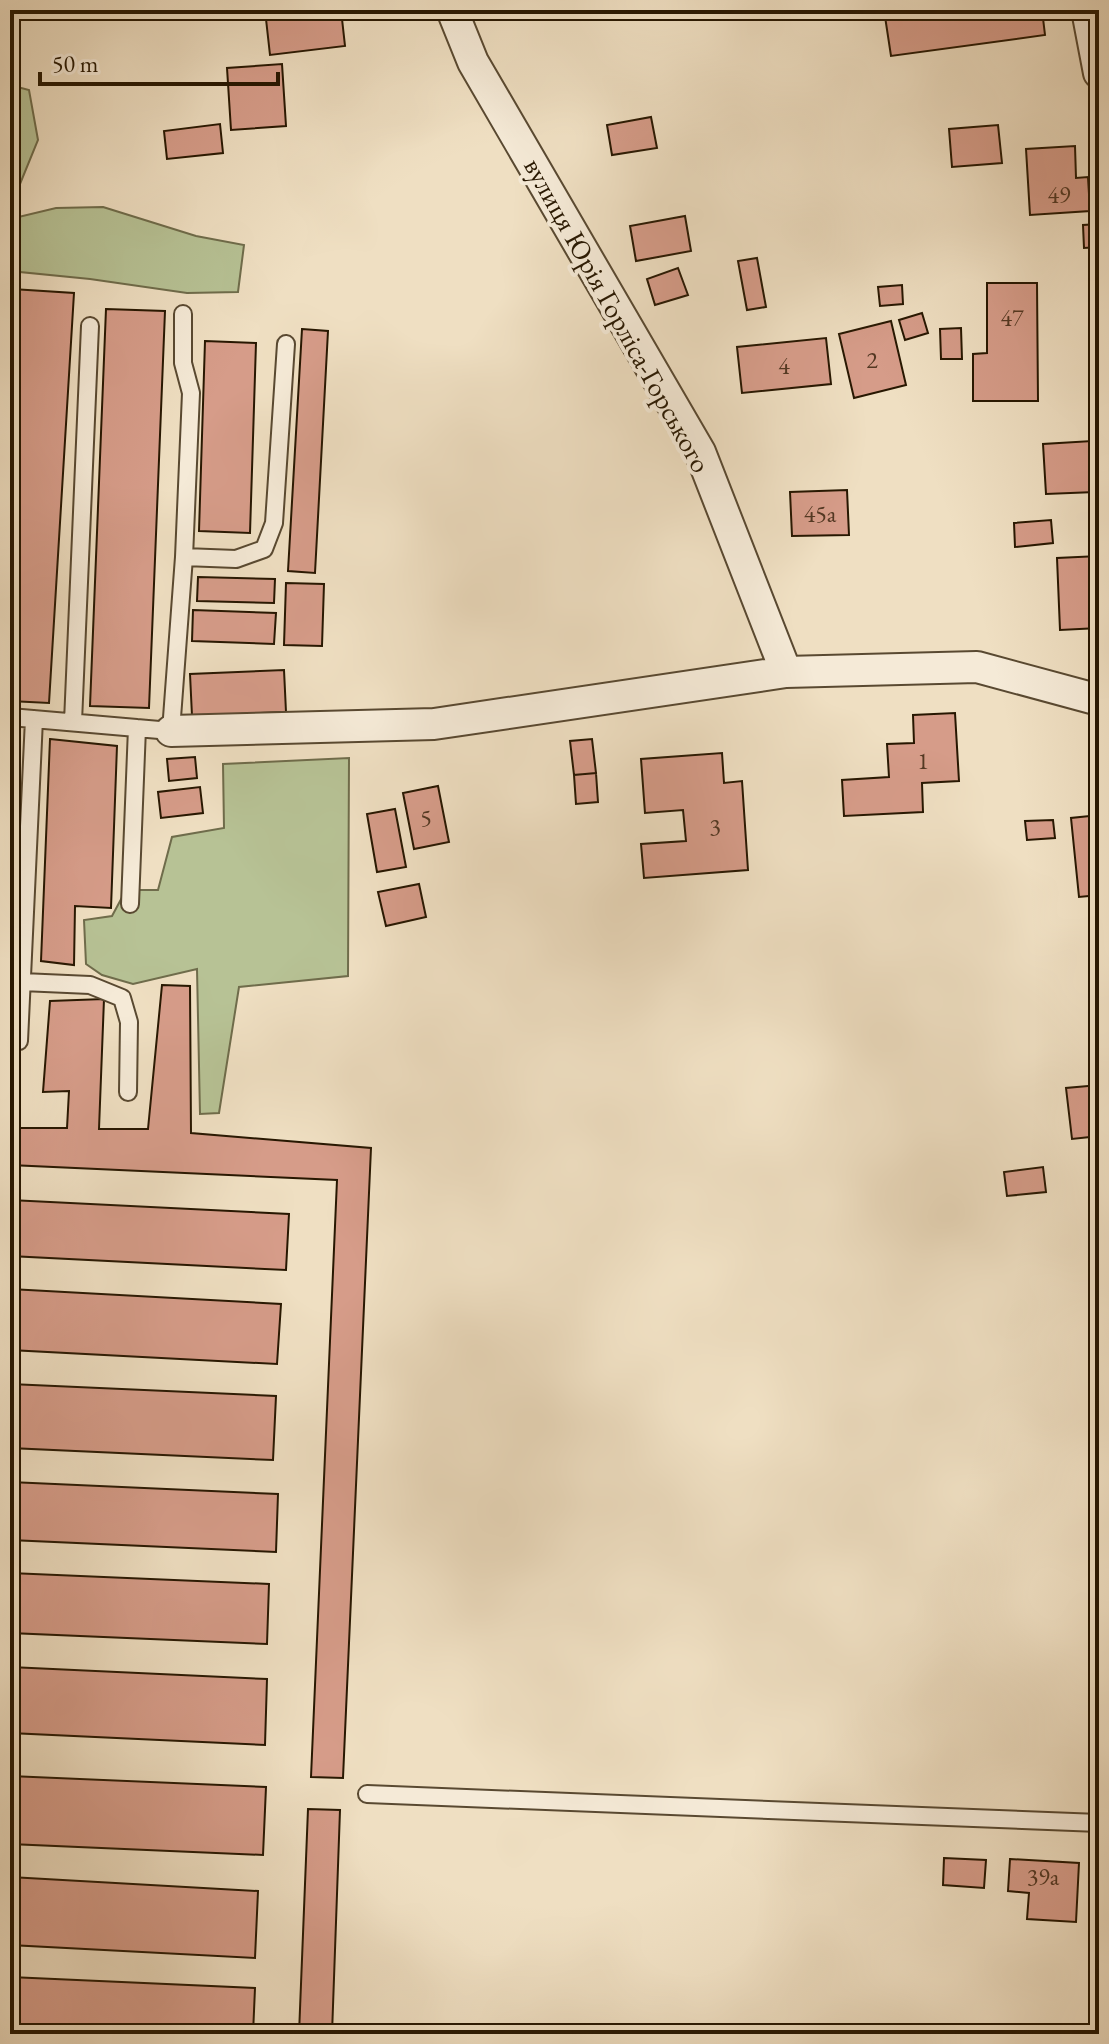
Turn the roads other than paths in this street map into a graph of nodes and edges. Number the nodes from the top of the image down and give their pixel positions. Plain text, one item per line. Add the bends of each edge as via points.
1 (452, 10) edge
2 (1087, 10) edge
3 (1099, 73) edge
4 (183, 314) dead end
5 (90, 326) dead end
6 (286, 344) dead end
7 (184, 557) junction
8 (786, 672) junction
9 (1099, 700) edge
10 (10, 717) edge
11 (34, 719) junction
12 (73, 722) junction
13 (137, 728) junction
14 (171, 731) junction
15 (130, 904) dead end
16 (22, 982) junction
17 (19, 1041) dead end
18 (128, 1092) dead end
19 (367, 1794) dead end
20 (1099, 1823) edge

1 - 8 street, вулиця Юрія Горліса-Горського via 473,62 700,452
2 - 3 street
4 - 7 lane via 183,363 191,393
5 - 12 lane
6 - 7 lane via 274,523 264,549 236,559
7 - 14 lane
8 - 9 street via 977,667
8 - 14 street via 434,724
10 - 11 lane
11 - 12 lane
11 - 16 lane
12 - 13 lane
13 - 14 lane
13 - 15 lane
16 - 17 lane
16 - 18 lane via 90,985 122,998 129,1022
19 - 20 lane

